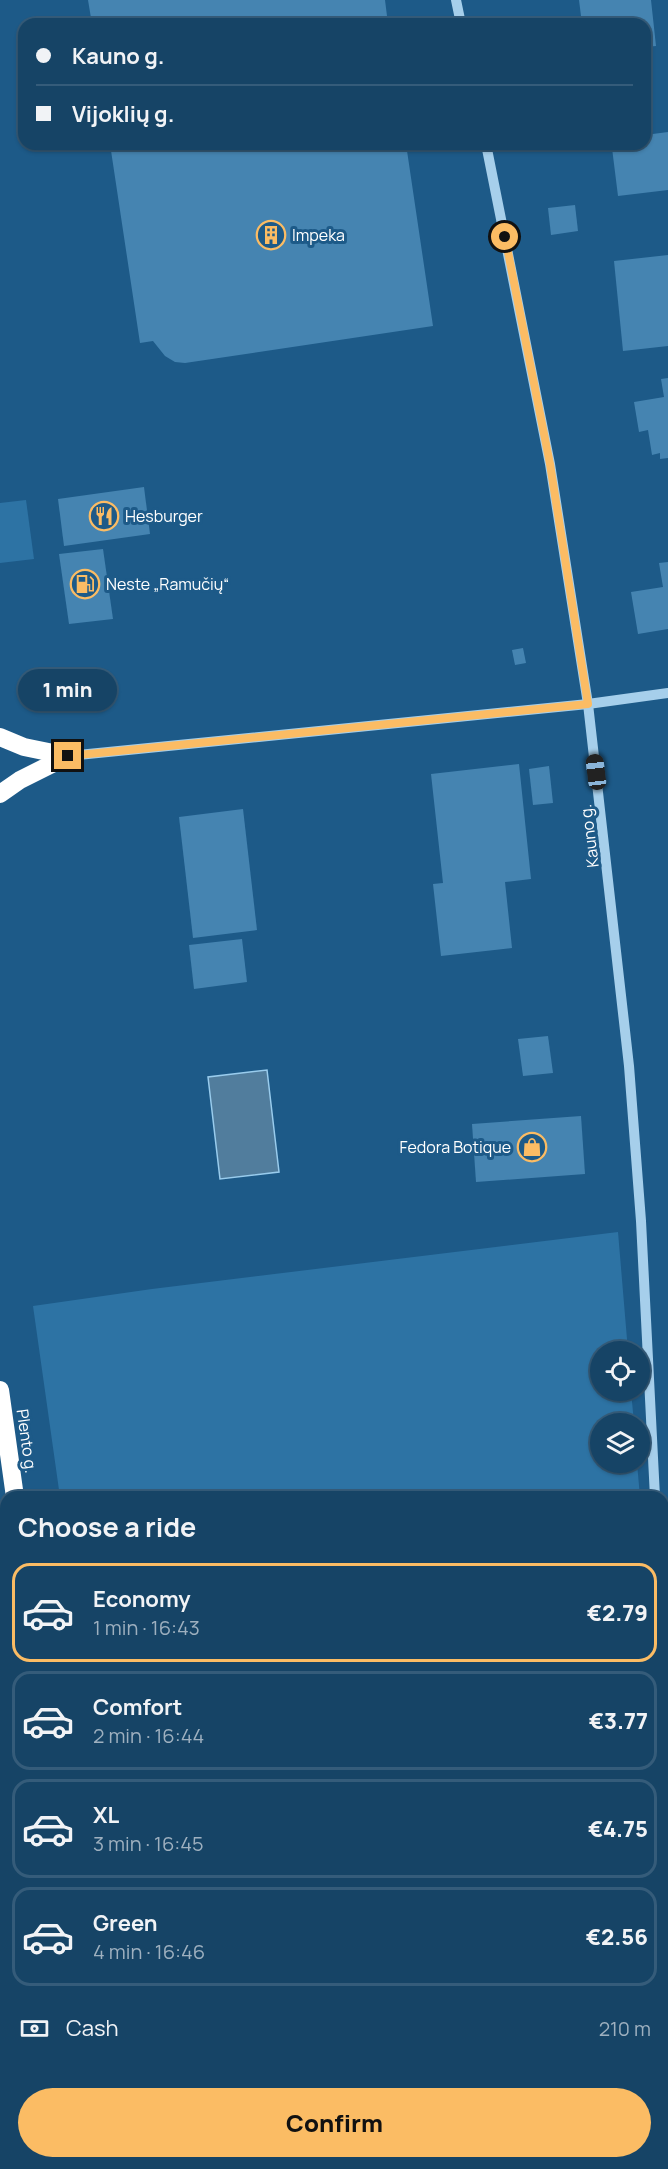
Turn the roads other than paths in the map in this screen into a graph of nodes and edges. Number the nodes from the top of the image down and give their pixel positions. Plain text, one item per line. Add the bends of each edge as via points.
1 (456, 0) edge
2 (460, 18) edge
3 (487, 150) edge
4 (668, 693) edge
5 (588, 704) junction
6 (0, 737) edge
7 (68, 756) junction
8 (0, 794) edge
9 (0, 1390) edge
10 (14, 1491) edge
11 (655, 1491) edge

1 - 2 street
3 - 5 street, Kauno g. via 550,464
4 - 5 street
5 - 7 street
5 - 11 street, Kauno g. via 629,1065
6 - 7 highway via 24,747
7 - 8 highway
9 - 10 highway, Plento g.

